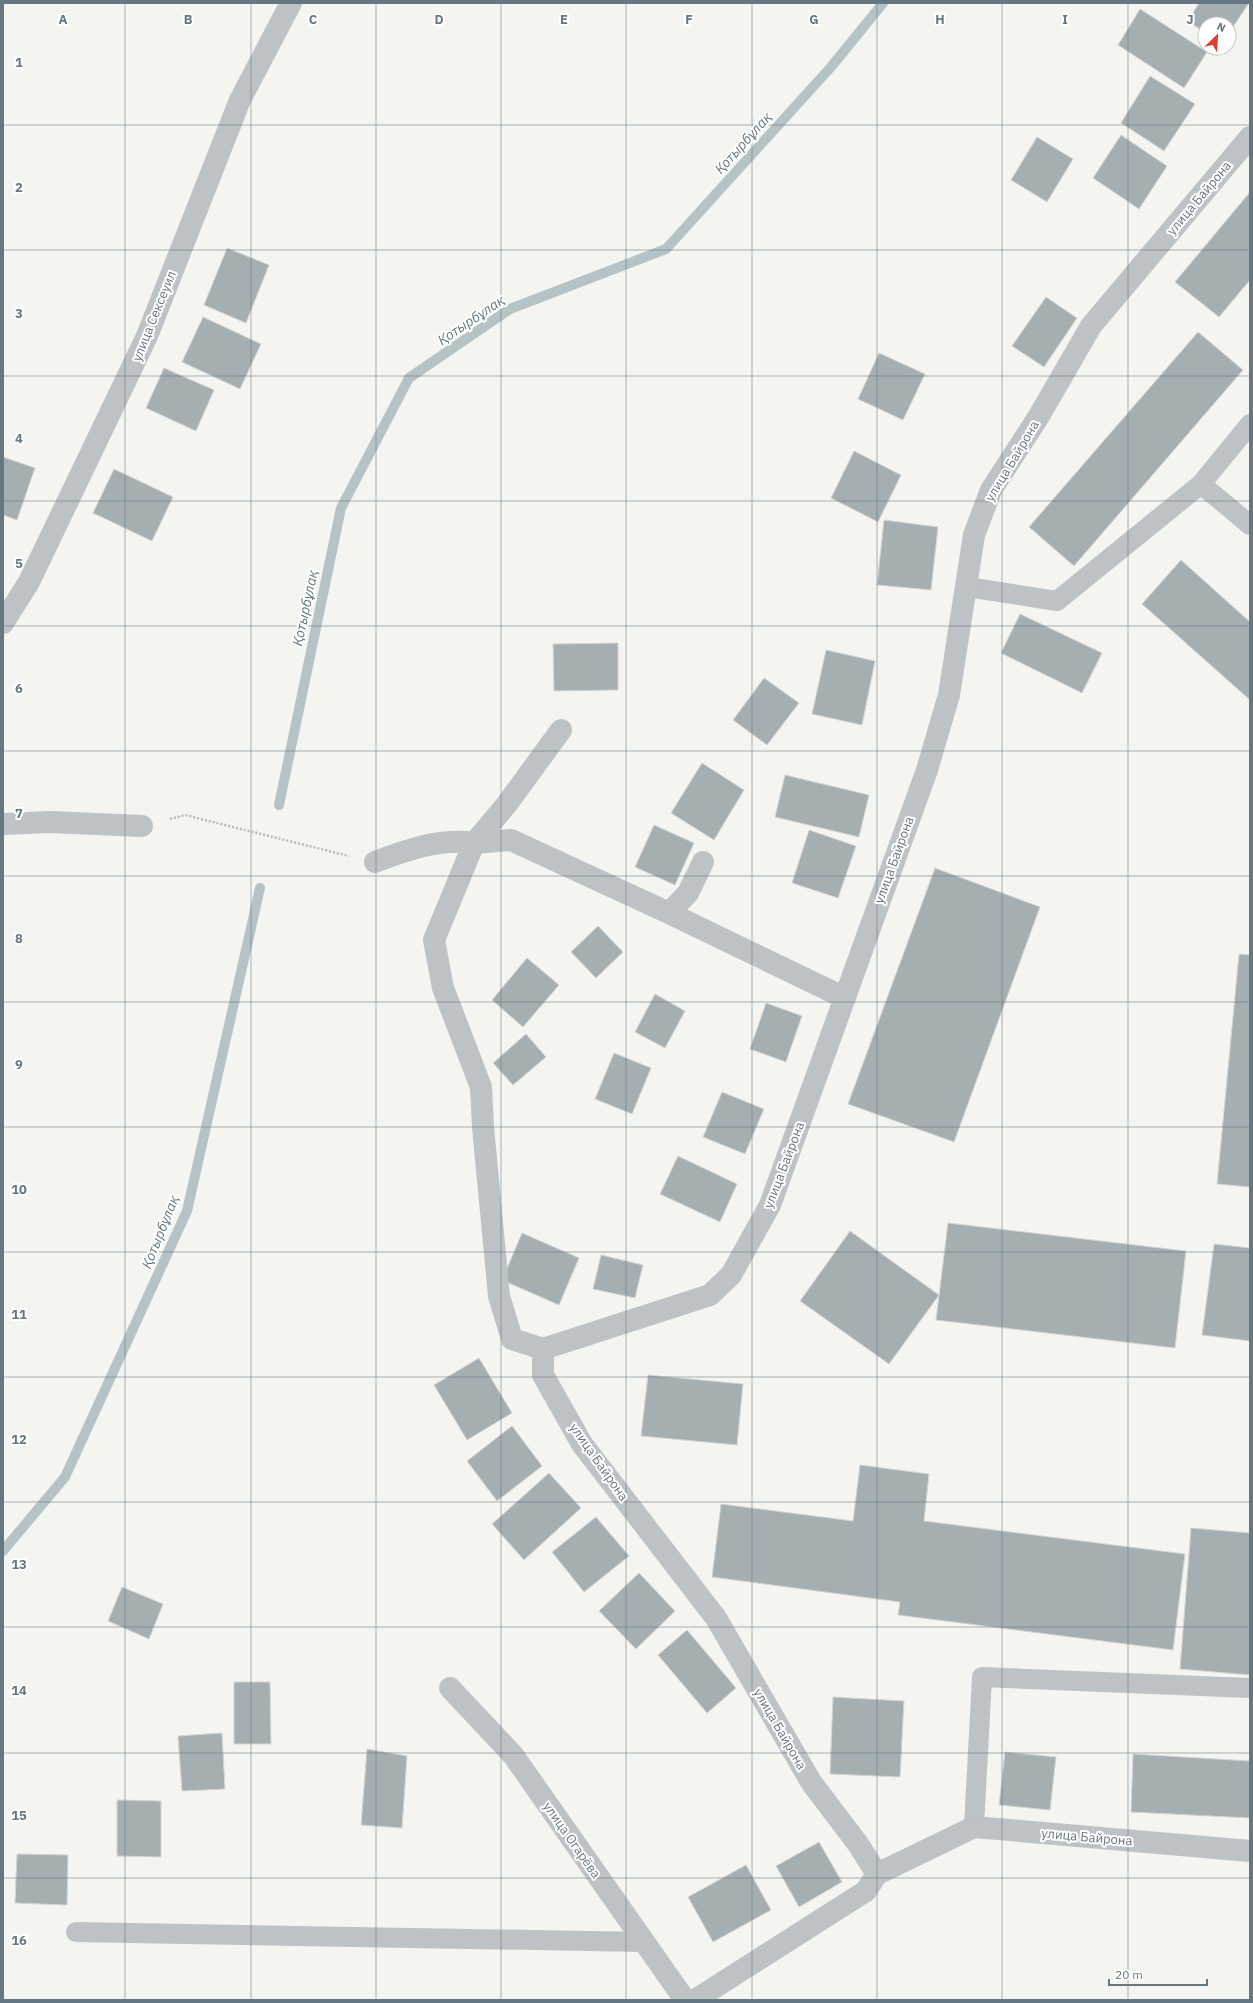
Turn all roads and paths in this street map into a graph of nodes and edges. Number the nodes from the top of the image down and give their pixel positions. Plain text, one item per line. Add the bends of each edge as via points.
1 (291, 3) edge
2 (1250, 137) edge
3 (1250, 424) edge
4 (1201, 484) junction
5 (1250, 525) edge
6 (967, 587) junction
7 (3, 623) edge
8 (561, 730) dead end
9 (3, 824) edge
10 (142, 826) joint
11 (474, 843) junction
12 (375, 862) joint
13 (703, 862) dead end
14 (669, 913) junction
15 (845, 998) junction
16 (543, 1349) junction
17 (450, 1688) dead end
18 (1250, 1688) edge
19 (974, 1827) junction
20 (1250, 1851) edge
21 (877, 1874) junction
22 (76, 1932) dead end
23 (644, 1942) junction
24 (685, 2000) edge
25 (695, 2000) edge

1 - 7 street, улица Сексеуил via 240,100 147,336 29,582
2 - 6 street, улица Байрона via 1091,326 1039,416 991,490 974,535
3 - 4 lane
4 - 5 lane
4 - 6 lane via 1057,601
6 - 15 street, улица Байрона via 950,696 927,770
8 - 11 street via 507,804
9 - 10 street via 50,822
10 - 12 path via 185,815
11 - 12 street via 458,841 410,849
11 - 14 street via 512,840
11 - 16 street via 434,940 443,988 481,1087 499,1296 512,1339
13 - 14 street via 688,893
14 - 15 street
15 - 16 street, улица Байрона via 770,1205 731,1275 710,1295
16 - 21 street, улица Байрона via 543,1375 582,1444 716,1618 811,1782 858,1844
17 - 23 street, улица Огарёва via 513,1755
18 - 19 lane via 982,1677
19 - 20 street, улица Байрона
19 - 21 street
21 - 25 street via 866,1891
22 - 23 lane
23 - 24 street, улица Огарёва

